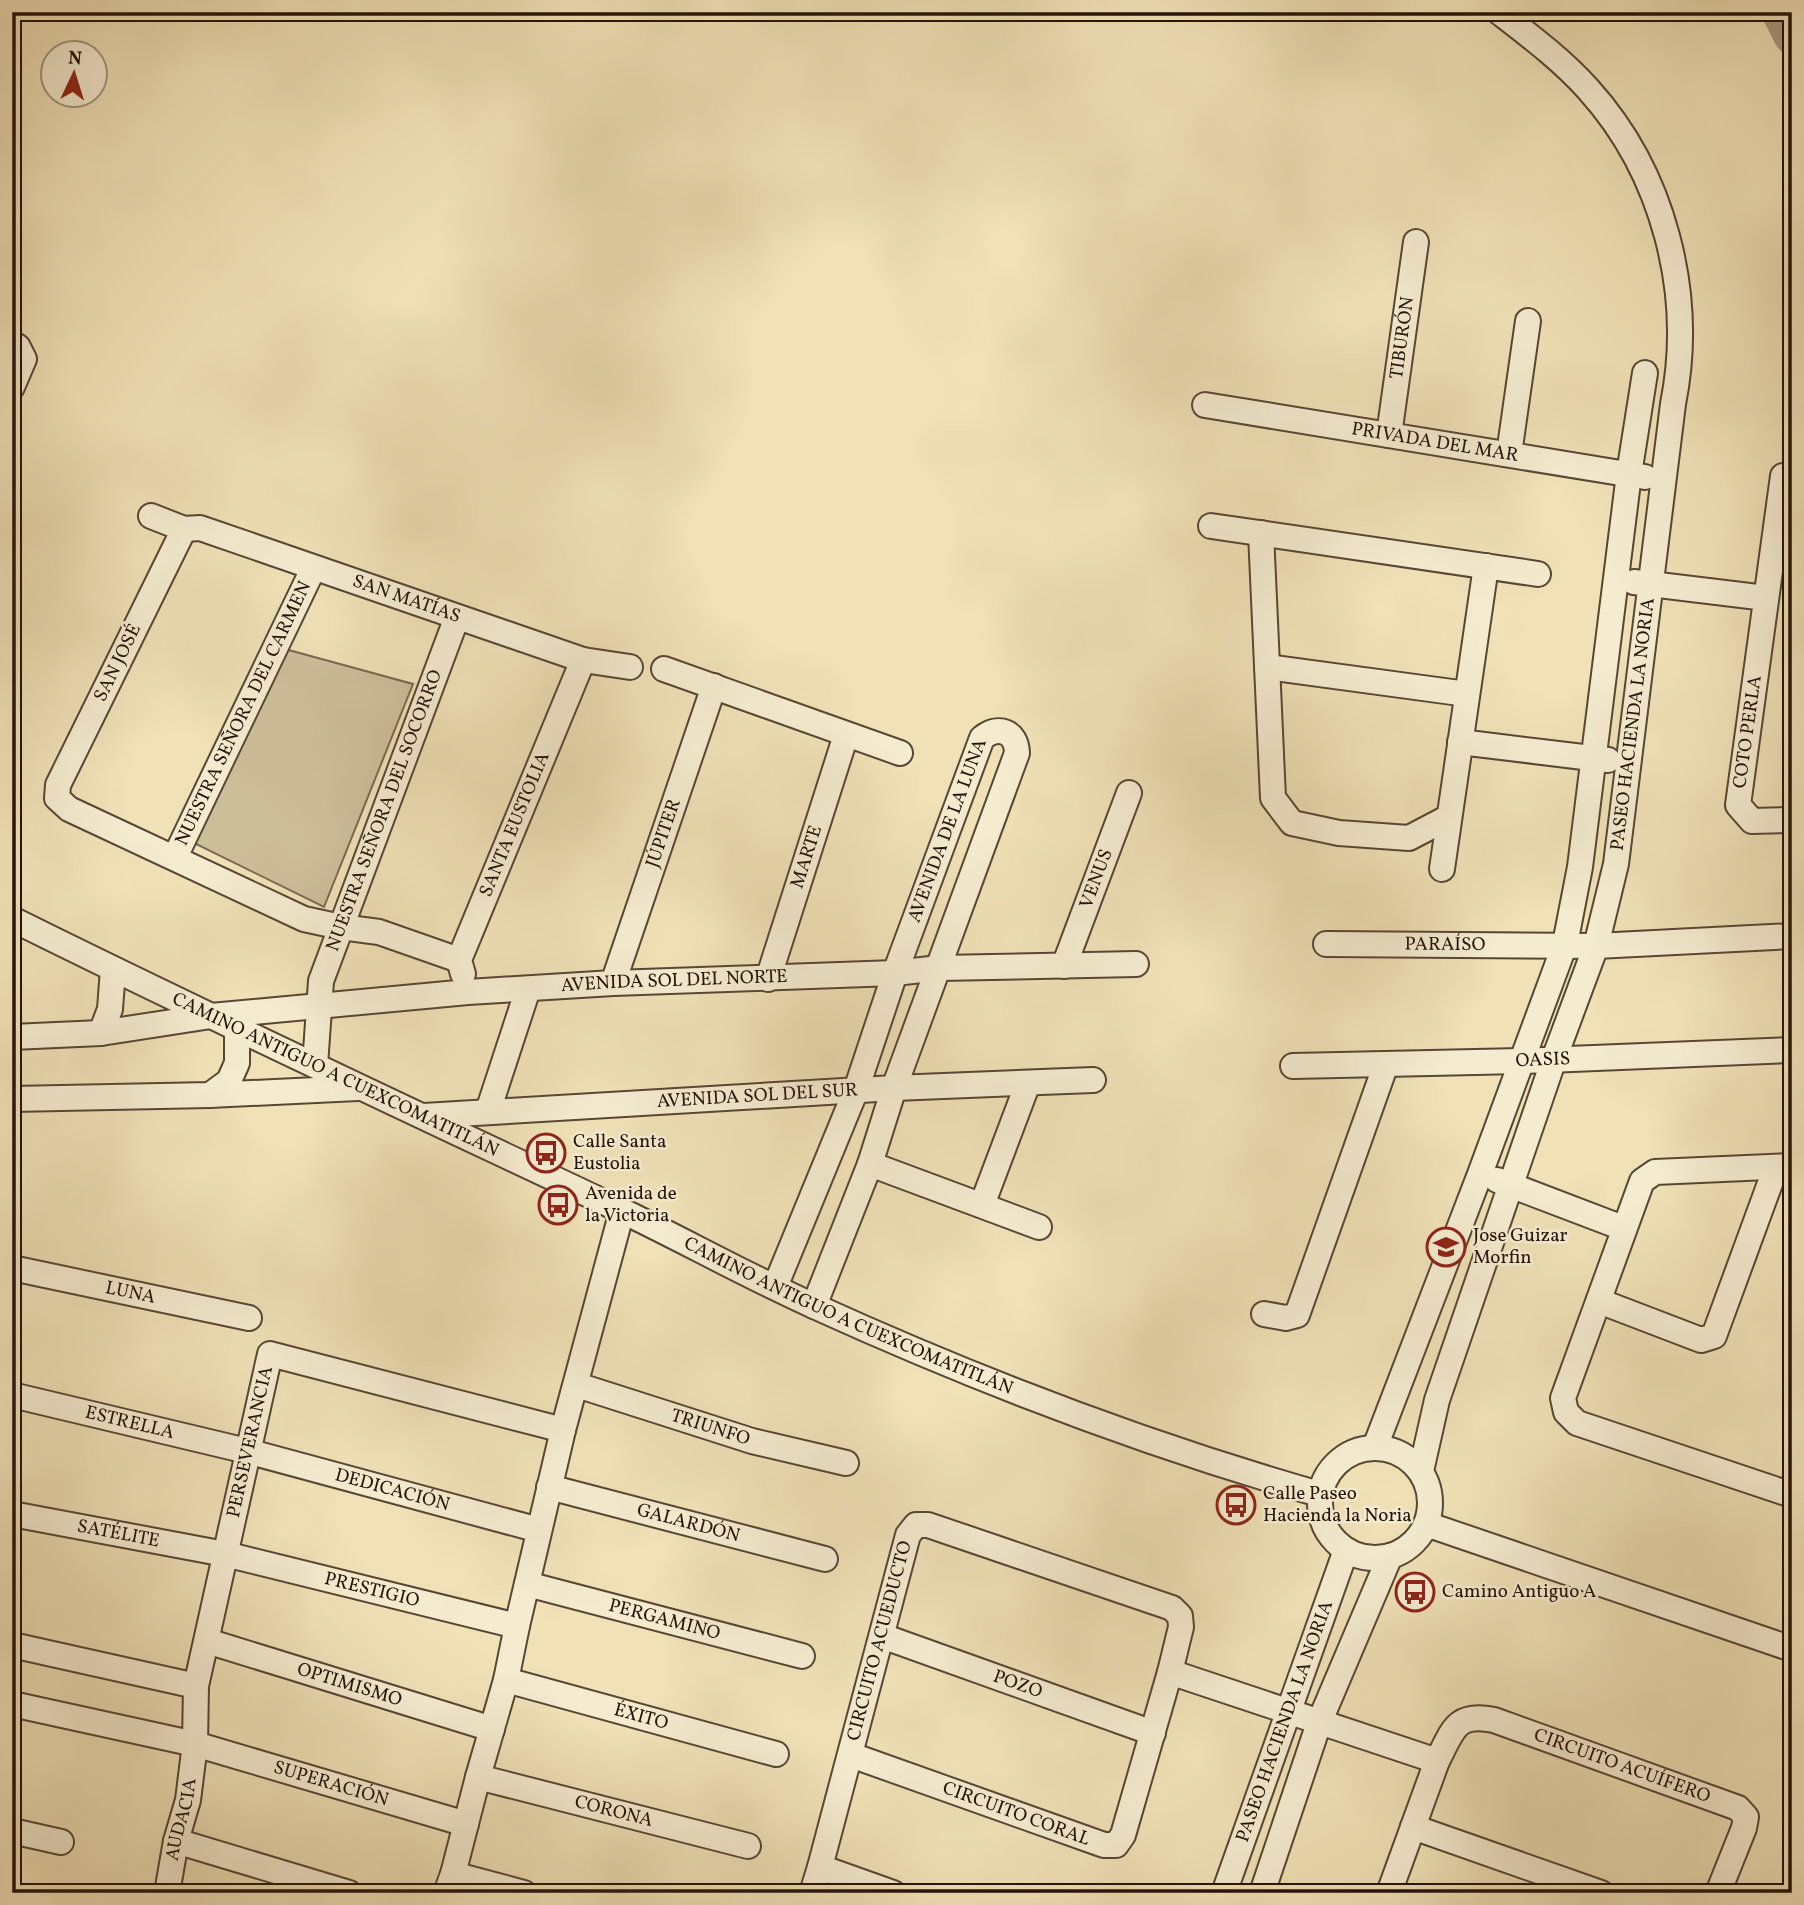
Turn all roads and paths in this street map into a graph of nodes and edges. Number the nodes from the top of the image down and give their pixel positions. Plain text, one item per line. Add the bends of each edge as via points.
1 (1499, 12) edge
2 (1416, 242) dead end
3 (1528, 321) dead end
4 (12, 343) edge
5 (1645, 373) dead end
6 (12, 387) edge
7 (1205, 405) dead end
8 (1389, 435) junction
9 (1509, 454) junction
10 (1629, 474) junction
11 (1783, 476) dead end
12 (1663, 480) junction
13 (151, 516) dead end
14 (1210, 526) dead end
15 (184, 529) junction
16 (1261, 533) junction
17 (1486, 566) junction
18 (313, 569) junction
19 (1538, 574) dead end
20 (1616, 579) junction
21 (1650, 584) junction
22 (1766, 598) junction
23 (457, 617) junction
24 (583, 660) junction
25 (630, 667) dead end
26 (1267, 667) junction
27 (664, 669) dead end
28 (714, 686) junction
29 (1467, 694) junction
30 (846, 735) junction
31 (1460, 741) junction
32 (900, 753) dead end
33 (1594, 759) junction
34 (1628, 762) junction
35 (1129, 793) dead end
36 (960, 796) junction
37 (997, 810) junction
38 (1449, 817) junction
39 (1792, 820) edge
40 (175, 857) junction
41 (1442, 869) dead end
42 (12, 919) edge
43 (341, 927) junction
44 (1792, 936) edge
45 (1326, 944) dead end
46 (1564, 944) junction
47 (1596, 946) junction
48 (459, 960) junction
49 (1136, 964) dead end
50 (1064, 966) junction
51 (939, 968) junction
52 (113, 969) junction
53 (895, 973) junction
54 (768, 979) junction
55 (613, 983) junction
56 (528, 989) junction
57 (468, 992) junction
58 (317, 1006) junction
59 (211, 1016) junction
60 (237, 1029) junction
61 (101, 1033) junction
62 (12, 1037) edge
63 (1792, 1050) edge
64 (1554, 1059) junction
65 (1521, 1061) junction
66 (1386, 1064) junction
67 (314, 1065) junction
68 (1293, 1066) dead end
69 (1093, 1080) dead end
70 (1028, 1083) junction
71 (360, 1088) junction
72 (894, 1088) junction
73 (856, 1090) junction
74 (211, 1095) junction
75 (12, 1099) edge
76 (488, 1111) junction
77 (423, 1116) junction
78 (870, 1164) junction
79 (1784, 1166) edge
80 (1480, 1174) junction
81 (1511, 1185) junction
82 (982, 1205) junction
83 (622, 1211) junction
84 (1039, 1227) dead end
85 (1623, 1228) junction
86 (12, 1268) edge
87 (775, 1287) junction
88 (1599, 1301) junction
89 (814, 1306) junction
90 (1264, 1314) dead end
91 (248, 1318) dead end
92 (577, 1385) junction
93 (12, 1395) edge
94 (563, 1430) junction
95 (1375, 1447) junction
96 (247, 1451) junction
97 (846, 1463) dead end
98 (1421, 1471) junction
99 (550, 1487) junction
100 (1319, 1494) junction
101 (1792, 1495) edge
102 (12, 1514) edge
103 (1426, 1524) junction
104 (540, 1530) junction
105 (1346, 1550) junction
106 (225, 1554) junction
107 (1390, 1556) junction
108 (825, 1559) dead end
109 (527, 1584) junction
110 (1180, 1616) joint
111 (516, 1626) junction
112 (882, 1636) junction
113 (207, 1641) junction
114 (12, 1645) edge
115 (1792, 1649) edge
116 (802, 1656) dead end
117 (1170, 1672) junction
118 (506, 1680) junction
119 (197, 1686) junction
120 (12, 1704) edge
121 (1287, 1712) junction
122 (1319, 1723) junction
123 (492, 1729) junction
124 (1153, 1733) junction
125 (195, 1744) junction
126 (776, 1754) dead end
127 (851, 1755) junction
128 (1437, 1761) junction
129 (478, 1777) junction
130 (466, 1824) junction
131 (1413, 1827) junction
132 (12, 1831) edge
133 (176, 1841) junction
134 (61, 1842) dead end
135 (748, 1846) dead end
136 (820, 1867) junction
137 (449, 1883) edge
138 (167, 1893) edge
139 (349, 1893) edge
140 (524, 1893) edge
141 (812, 1893) edge
142 (893, 1893) edge
143 (1224, 1893) edge
144 (1262, 1893) edge
145 (1389, 1893) edge
146 (1601, 1893) edge
147 (1718, 1893) edge

1 - 12 street, PASEO HACIENDA LA NORIA via 1589,90 1624,137 1666,228 1678,287 1681,334
2 - 8 street, TIBURÓN
3 - 9 street
4 - 6 street via 24,359
5 - 10 street, PASEO HACIENDA LA NORIA
7 - 8 street, PRIVADA DEL MAR
8 - 9 street, PRIVADA DEL MAR
9 - 10 street, PRIVADA DEL MAR
10 - 12 street, PRIVADA DEL MAR
10 - 20 street, PASEO HACIENDA LA NORIA
11 - 22 street, COTO PERLA
12 - 21 street, PASEO HACIENDA LA NORIA
13 - 15 street, SAN MATÍAS
14 - 16 street
15 - 18 street, SAN MATÍAS via 200,528
15 - 40 street, SAN JOSÉ via 58,785 57,798 69,809
16 - 17 street
16 - 26 street
17 - 19 street
17 - 29 street
18 - 23 street, SAN MATÍAS
18 - 40 street, NUESTRA SEÑORA DEL CARMEN
20 - 21 street
20 - 33 street, PASEO HACIENDA LA NORIA
21 - 22 street
21 - 34 street, PASEO HACIENDA LA NORIA
22 - 39 street, COTO PERLA via 1738,805 1752,821
23 - 24 street, SAN MATÍAS
23 - 43 street, NUESTRA SEÑORA DEL SOCORRO
24 - 25 street, SAN MATÍAS
24 - 48 street, SANTA EUSTOLIA
26 - 29 street
26 - 38 street via 1273,798 1292,823 1339,833 1409,838
27 - 28 street
28 - 30 street
28 - 55 street, JÚPITER
29 - 31 street
30 - 32 street
30 - 54 street, MARTE
31 - 33 street
31 - 38 street
33 - 34 street
33 - 46 street, PASEO HACIENDA LA NORIA
34 - 47 street, PASEO HACIENDA LA NORIA via 1616,864
35 - 50 street, VENUS
36 - 37 street
36 - 37 street, AVENIDA DE LA LUNA via 982,738 991,732 1010,735 1017,742 1017,753
36 - 53 street, AVENIDA DE LA LUNA
37 - 51 street, AVENIDA DE LA LUNA
38 - 41 street
40 - 43 street via 304,919
42 - 52 street, CAMINO ANTIGUO A CUEXCOMATITLÁN
43 - 48 street via 379,932
43 - 58 street, NUESTRA SEÑORA DEL SOCORRO
44 - 47 street
45 - 46 street, PARAÍSO
46 - 47 street, PARAÍSO
46 - 65 street, PASEO HACIENDA LA NORIA
47 - 64 street, PASEO HACIENDA LA NORIA
48 - 57 street
49 - 50 street, AVENIDA SOL DEL NORTE
50 - 51 street, AVENIDA SOL DEL NORTE
51 - 53 street, AVENIDA SOL DEL NORTE
51 - 72 street, AVENIDA DE LA LUNA
52 - 59 street, CAMINO ANTIGUO A CUEXCOMATITLÁN
52 - 61 street via 110,1009
53 - 54 street, AVENIDA SOL DEL NORTE
53 - 73 street, AVENIDA DE LA LUNA
54 - 55 street, AVENIDA SOL DEL NORTE
55 - 56 street, AVENIDA SOL DEL NORTE
56 - 57 street, AVENIDA SOL DEL NORTE
56 - 76 street
57 - 58 street, AVENIDA SOL DEL NORTE
58 - 59 street, AVENIDA SOL DEL NORTE
58 - 67 street, NUESTRA SEÑORA DEL SOCORRO
59 - 60 street, CAMINO ANTIGUO A CUEXCOMATITLÁN
59 - 61 street, AVENIDA SOL DEL NORTE
60 - 67 street, CAMINO ANTIGUO A CUEXCOMATITLÁN
60 - 74 street via 237,1063 229,1081
61 - 62 street, AVENIDA SOL DEL NORTE
63 - 64 street, OASIS
64 - 65 street, OASIS
64 - 81 street, PASEO HACIENDA LA NORIA
65 - 66 street, OASIS
65 - 80 street, PASEO HACIENDA LA NORIA
66 - 68 street, OASIS
66 - 90 street via 1297,1315
67 - 71 street, CAMINO ANTIGUO A CUEXCOMATITLÁN
69 - 70 street, AVENIDA SOL DEL SUR
70 - 72 street, AVENIDA SOL DEL SUR
70 - 82 street
71 - 74 street
71 - 77 street, CAMINO ANTIGUO A CUEXCOMATITLÁN
72 - 73 street, AVENIDA SOL DEL SUR
72 - 78 street, AVENIDA DE LA LUNA
73 - 76 street, AVENIDA SOL DEL SUR
73 - 87 street, AVENIDA DE LA LUNA
74 - 75 street
76 - 77 street, AVENIDA SOL DEL SUR
77 - 83 street, CAMINO ANTIGUO A CUEXCOMATITLÁN
78 - 82 street
78 - 89 street, AVENIDA DE LA LUNA
79 - 85 street via 1655,1172 1642,1181
79 - 88 street via 1714,1335 1701,1340
80 - 81 street
80 - 95 street, PASEO HACIENDA LA NORIA
81 - 85 street
81 - 98 street, PASEO HACIENDA LA NORIA via 1437,1400
82 - 84 street
83 - 87 street, CAMINO ANTIGUO A CUEXCOMATITLÁN
83 - 92 street
85 - 88 street
86 - 91 street, LUNA
87 - 89 street, CAMINO ANTIGUO A CUEXCOMATITLÁN
88 - 101 street via 1563,1398 1566,1412 1577,1423
89 - 100 street, CAMINO ANTIGUO A CUEXCOMATITLÁN via 1023,1394 1242,1472
92 - 94 street
92 - 97 street, TRIUNFO via 752,1441
93 - 96 street, ESTRELLA
94 - 96 street, PERSEVERANCIA via 270,1354
94 - 99 street
95 - 98 street via 1409,1458
95 - 100 street via 1355,1450 1338,1460
96 - 104 street, DEDICACIÓN
96 - 106 street, PERSEVERANCIA
98 - 103 street via 1430,1497
99 - 104 street
99 - 108 street, GALARDÓN
100 - 105 street via 1320,1516 1330,1536
102 - 106 street, SATÉLITE
103 - 107 street via 1406,1549
103 - 115 street
104 - 109 street
105 - 107 street via 1367,1557
105 - 121 street, PASEO HACIENDA LA NORIA
106 - 111 street, PRESTIGIO
106 - 113 street, PERSEVERANCIA
107 - 122 street, PASEO HACIENDA LA NORIA
109 - 111 street
109 - 116 street, PERGAMINO
110 - 112 street, CIRCUITO ACUEDUCTO via 1172,1608 928,1525 916,1525 908,1535
110 - 117 street, CIRCUITO CORAL
111 - 118 street
112 - 124 street, POZO
112 - 127 street, CIRCUITO ACUEDUCTO
113 - 119 street, PERSEVERANCIA
113 - 123 street, OPTIMISMO
114 - 119 street
117 - 121 street
117 - 124 street, CIRCUITO CORAL
118 - 123 street
118 - 126 street, ÉXITO
119 - 125 street, PERSEVERANCIA
120 - 125 street, SUPERACIÓN
121 - 122 street
121 - 143 street, PASEO HACIENDA LA NORIA
122 - 128 street
122 - 144 street, PASEO HACIENDA LA NORIA
123 - 129 street
124 - 127 street, CIRCUITO CORAL via 1123,1835 1116,1845 1104,1845
125 - 130 street, SUPERACIÓN
125 - 133 street, AUDACIA via 188,1800
127 - 136 street, CIRCUITO ACUEDUCTO
128 - 131 street, CIRCUITO ACUÍFERO
128 - 147 street, CIRCUITO ACUÍFERO via 1458,1723 1476,1716 1738,1808 1746,1817 1744,1828
129 - 130 street
129 - 135 street, CORONA
130 - 137 street
131 - 145 street, CIRCUITO ACUÍFERO
131 - 146 street
132 - 134 street
133 - 138 street, AUDACIA
133 - 139 street
136 - 141 street, CIRCUITO ACUEDUCTO
136 - 142 street
137 - 140 street

